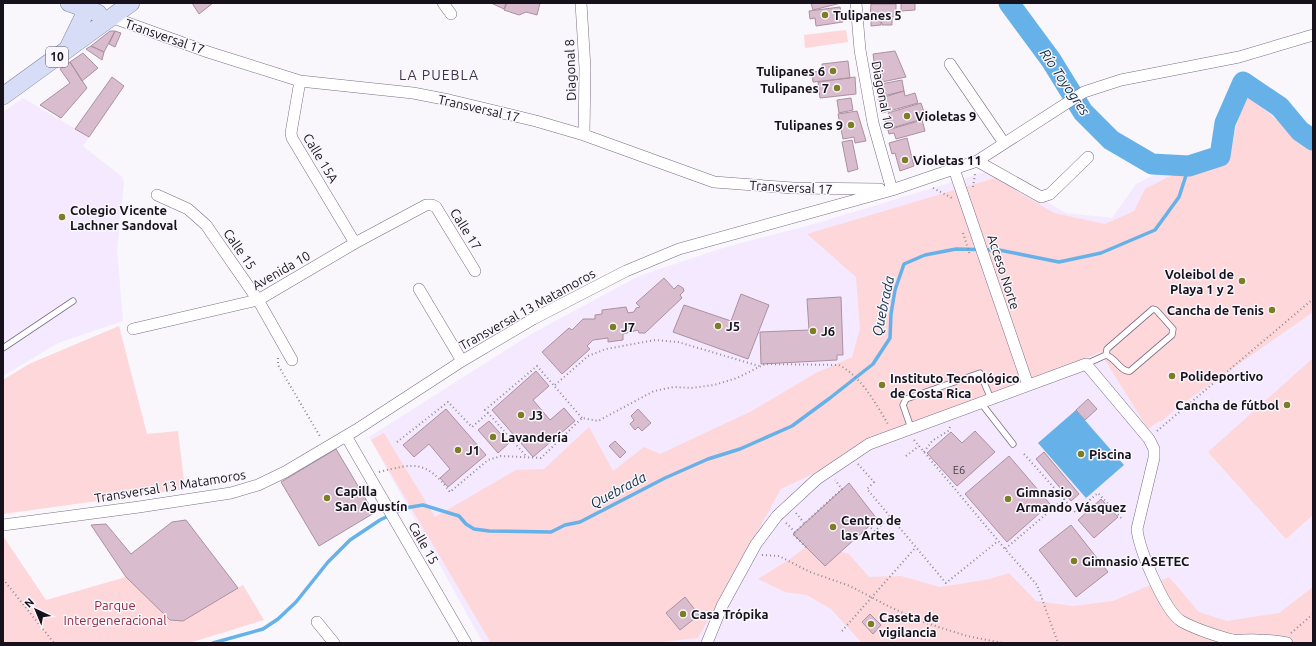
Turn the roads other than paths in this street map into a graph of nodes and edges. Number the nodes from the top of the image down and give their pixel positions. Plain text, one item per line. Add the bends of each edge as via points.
1 (69, 3) edge
2 (131, 3) edge
3 (443, 3) edge
4 (581, 3) edge
5 (856, 3) edge
6 (87, 9) junction
7 (451, 14) dead end
8 (111, 18) junction
9 (1313, 35) edge
10 (67, 50) junction
11 (950, 64) dead end
12 (300, 81) junction
13 (3, 96) edge
14 (584, 135) junction
15 (1004, 143) junction
16 (1088, 157) dead end
17 (977, 161) junction
18 (954, 169) junction
19 (892, 190) junction
20 (157, 195) dead end
21 (432, 205) joint
22 (355, 242) junction
23 (475, 271) dead end
24 (418, 289) dead end
25 (258, 300) junction
26 (74, 301) dead end
27 (133, 329) dead end
28 (3, 348) edge
29 (1106, 355) junction
30 (292, 360) dead end
31 (462, 361) junction
32 (1086, 364) junction
33 (1028, 385) junction
34 (986, 401) junction
35 (911, 432) junction
36 (346, 436) junction
37 (1013, 444) dead end
38 (3, 525) edge
39 (317, 622) dead end
40 (1288, 639) edge
41 (331, 642) edge
42 (466, 643) edge
43 (707, 643) edge

1 - 6 main road, Transversal 17
2 - 8 main road, 10
3 - 7 street
4 - 14 street, Diagonal 8 via 585,68
5 - 19 street, Diagonal 10 via 860,50 872,123
6 - 8 main road, Transversal 17
6 - 10 main road
8 - 10 main road, 10
8 - 12 street, Transversal 17
9 - 15 street, Transversal 13 Matamoros via 1239,57 1121,80 1084,92
10 - 13 main road, 10
11 - 15 street
12 - 14 street, Transversal 17 via 413,93 536,121
12 - 22 street, Calle 15A via 292,138
14 - 19 street, Transversal 17 via 714,182 793,188
15 - 17 street, Transversal 13 Matamoros
16 - 17 street via 1045,197
17 - 18 street, Transversal 13 Matamoros
18 - 19 street, Transversal 13 Matamoros
18 - 33 street, Acceso Norte
19 - 31 street, Transversal 13 Matamoros via 679,249 613,278 533,319
20 - 25 street, Calle 15 via 197,216 206,225
21 - 22 street, Avenida 10 via 426,205
21 - 23 street, Calle 17 via 436,207
22 - 25 street, Avenida 10
24 - 31 street
25 - 27 street, Avenida 10
25 - 30 street, Calle 15
26 - 28 lane
29 - 29 lane via 1124,370 1130,371 1172,335 1173,329 1153,309 1107,349
29 - 32 lane
31 - 36 street, Transversal 13 Matamoros
32 - 33 street
32 - 40 street via 1154,449 1137,529 1164,600 1180,620 1217,636 1235,640
33 - 34 street
34 - 35 street
34 - 35 lane via 980,373 906,399 903,405
34 - 37 lane
35 - 43 street via 869,444 856,452 817,478 777,516 737,576
36 - 38 street, Transversal 13 Matamoros via 285,472 258,485 231,493
36 - 42 street, Calle 15
39 - 41 street

